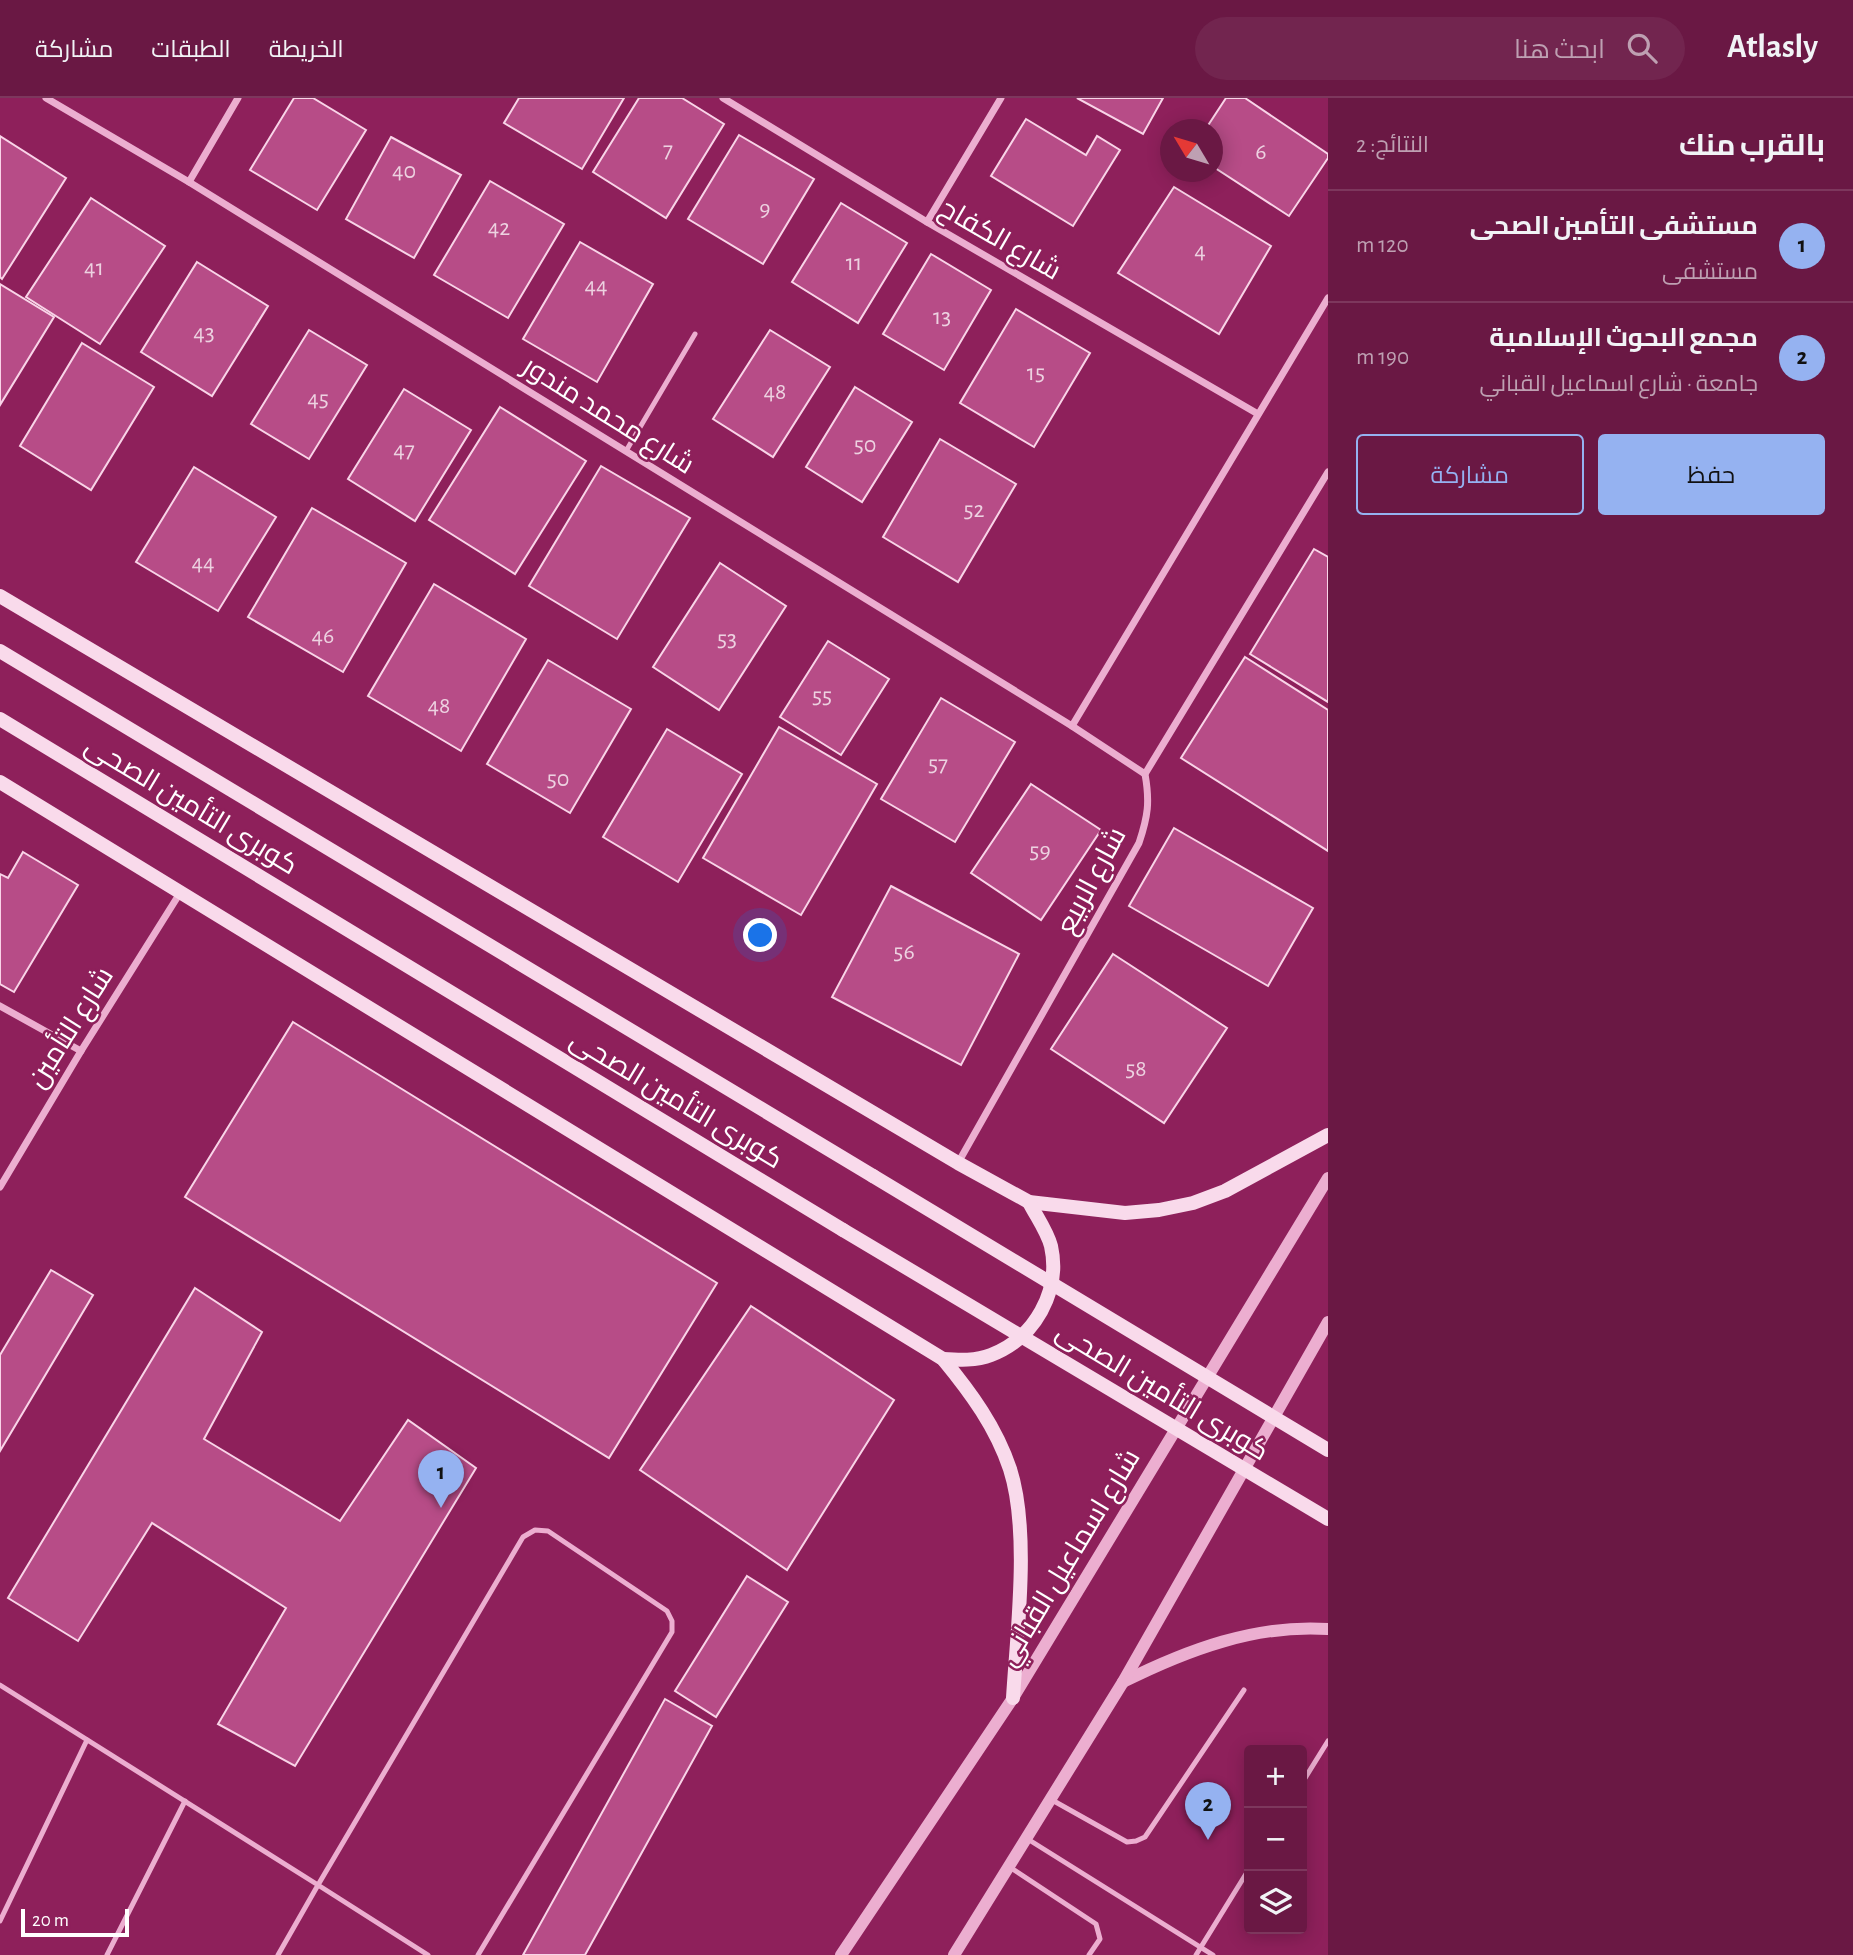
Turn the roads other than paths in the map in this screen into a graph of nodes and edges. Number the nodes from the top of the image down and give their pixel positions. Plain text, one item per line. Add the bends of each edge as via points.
1 (46, 98) edge
2 (238, 98) edge
3 (723, 98) edge
4 (1001, 98) edge
5 (189, 182) junction
6 (927, 222) junction
7 (1328, 298) edge
8 (695, 334) dead end
9 (1258, 414) junction
10 (626, 451) junction
11 (1328, 472) edge
12 (0, 596) edge
13 (0, 651) edge
14 (0, 719) edge
15 (1072, 726) junction
16 (1145, 774) junction
17 (0, 782) edge
18 (180, 893) junction
19 (0, 1006) edge
20 (81, 1051) junction
21 (1328, 1135) edge
22 (958, 1163) junction
23 (1328, 1178) edge
24 (0, 1187) edge
25 (1029, 1202) junction
26 (1328, 1322) edge
27 (943, 1360) junction
28 (1328, 1450) edge
29 (1328, 1519) edge
30 (1328, 1629) edge
31 (1123, 1682) junction
32 (0, 1685) edge
33 (1244, 1690) dead end
34 (1013, 1698) junction
35 (87, 1740) junction
36 (1328, 1741) edge
37 (1307, 1775) edge
38 (1049, 1799) junction
39 (185, 1801) junction
40 (1026, 1837) junction
41 (1008, 1866) junction
42 (1247, 1871) edge
43 (318, 1885) junction
44 (0, 1921) edge
45 (1201, 1947) junction
46 (107, 1955) edge
47 (278, 1955) edge
48 (428, 1955) edge
49 (478, 1955) edge
50 (841, 1955) edge
51 (954, 1955) edge
52 (1089, 1955) edge
53 (1196, 1955) edge
54 (1213, 1955) edge

1 - 5 street, شارع محمد مندور
2 - 5 street
3 - 6 street, شارع الكفاح
4 - 6 street
5 - 10 street, شارع محمد مندور
6 - 9 street, شارع الكفاح
7 - 9 street
8 - 10 lane
9 - 15 street
10 - 15 street, شارع محمد مندور
11 - 16 street
12 - 22 main road
13 - 28 main road, كوبرى التأمين الصحى, bridge
14 - 29 main road, كوبرى التأمين الصحى, bridge
15 - 16 street, شارع محمد مندور
16 - 22 street, شارع الربيع via 1150,799 1139,843
17 - 18 main road
18 - 20 street, شارع التأمين
18 - 27 main road
19 - 20 street
20 - 24 street, شارع التأمين
21 - 25 main road via 1225,1191 1193,1203 1125,1213
22 - 25 main road
23 - 34 street, شارع اسماعيل القباني
25 - 27 main road via 1050,1243 1054,1266 1042,1311 1011,1346 967,1361
26 - 31 street
27 - 34 main road via 983,1411 1011,1470 1020,1559
30 - 31 street via 1268,1632 1218,1642
31 - 38 street
32 - 35 lane
33 - 38 lane via 1145,1837 1126,1842
34 - 50 street, شارع اسماعيل القباني
35 - 39 lane
35 - 44 lane
36 - 37 lane
38 - 40 street
39 - 43 lane
39 - 46 lane
40 - 41 street
40 - 45 lane
41 - 51 street
41 - 52 lane via 1096,1924 1100,1939
42 - 45 lane
43 - 47 lane
43 - 48 lane
43 - 49 lane via 523,1537 535,1530 548,1531 667,1611 672,1632
45 - 53 lane
45 - 54 lane

